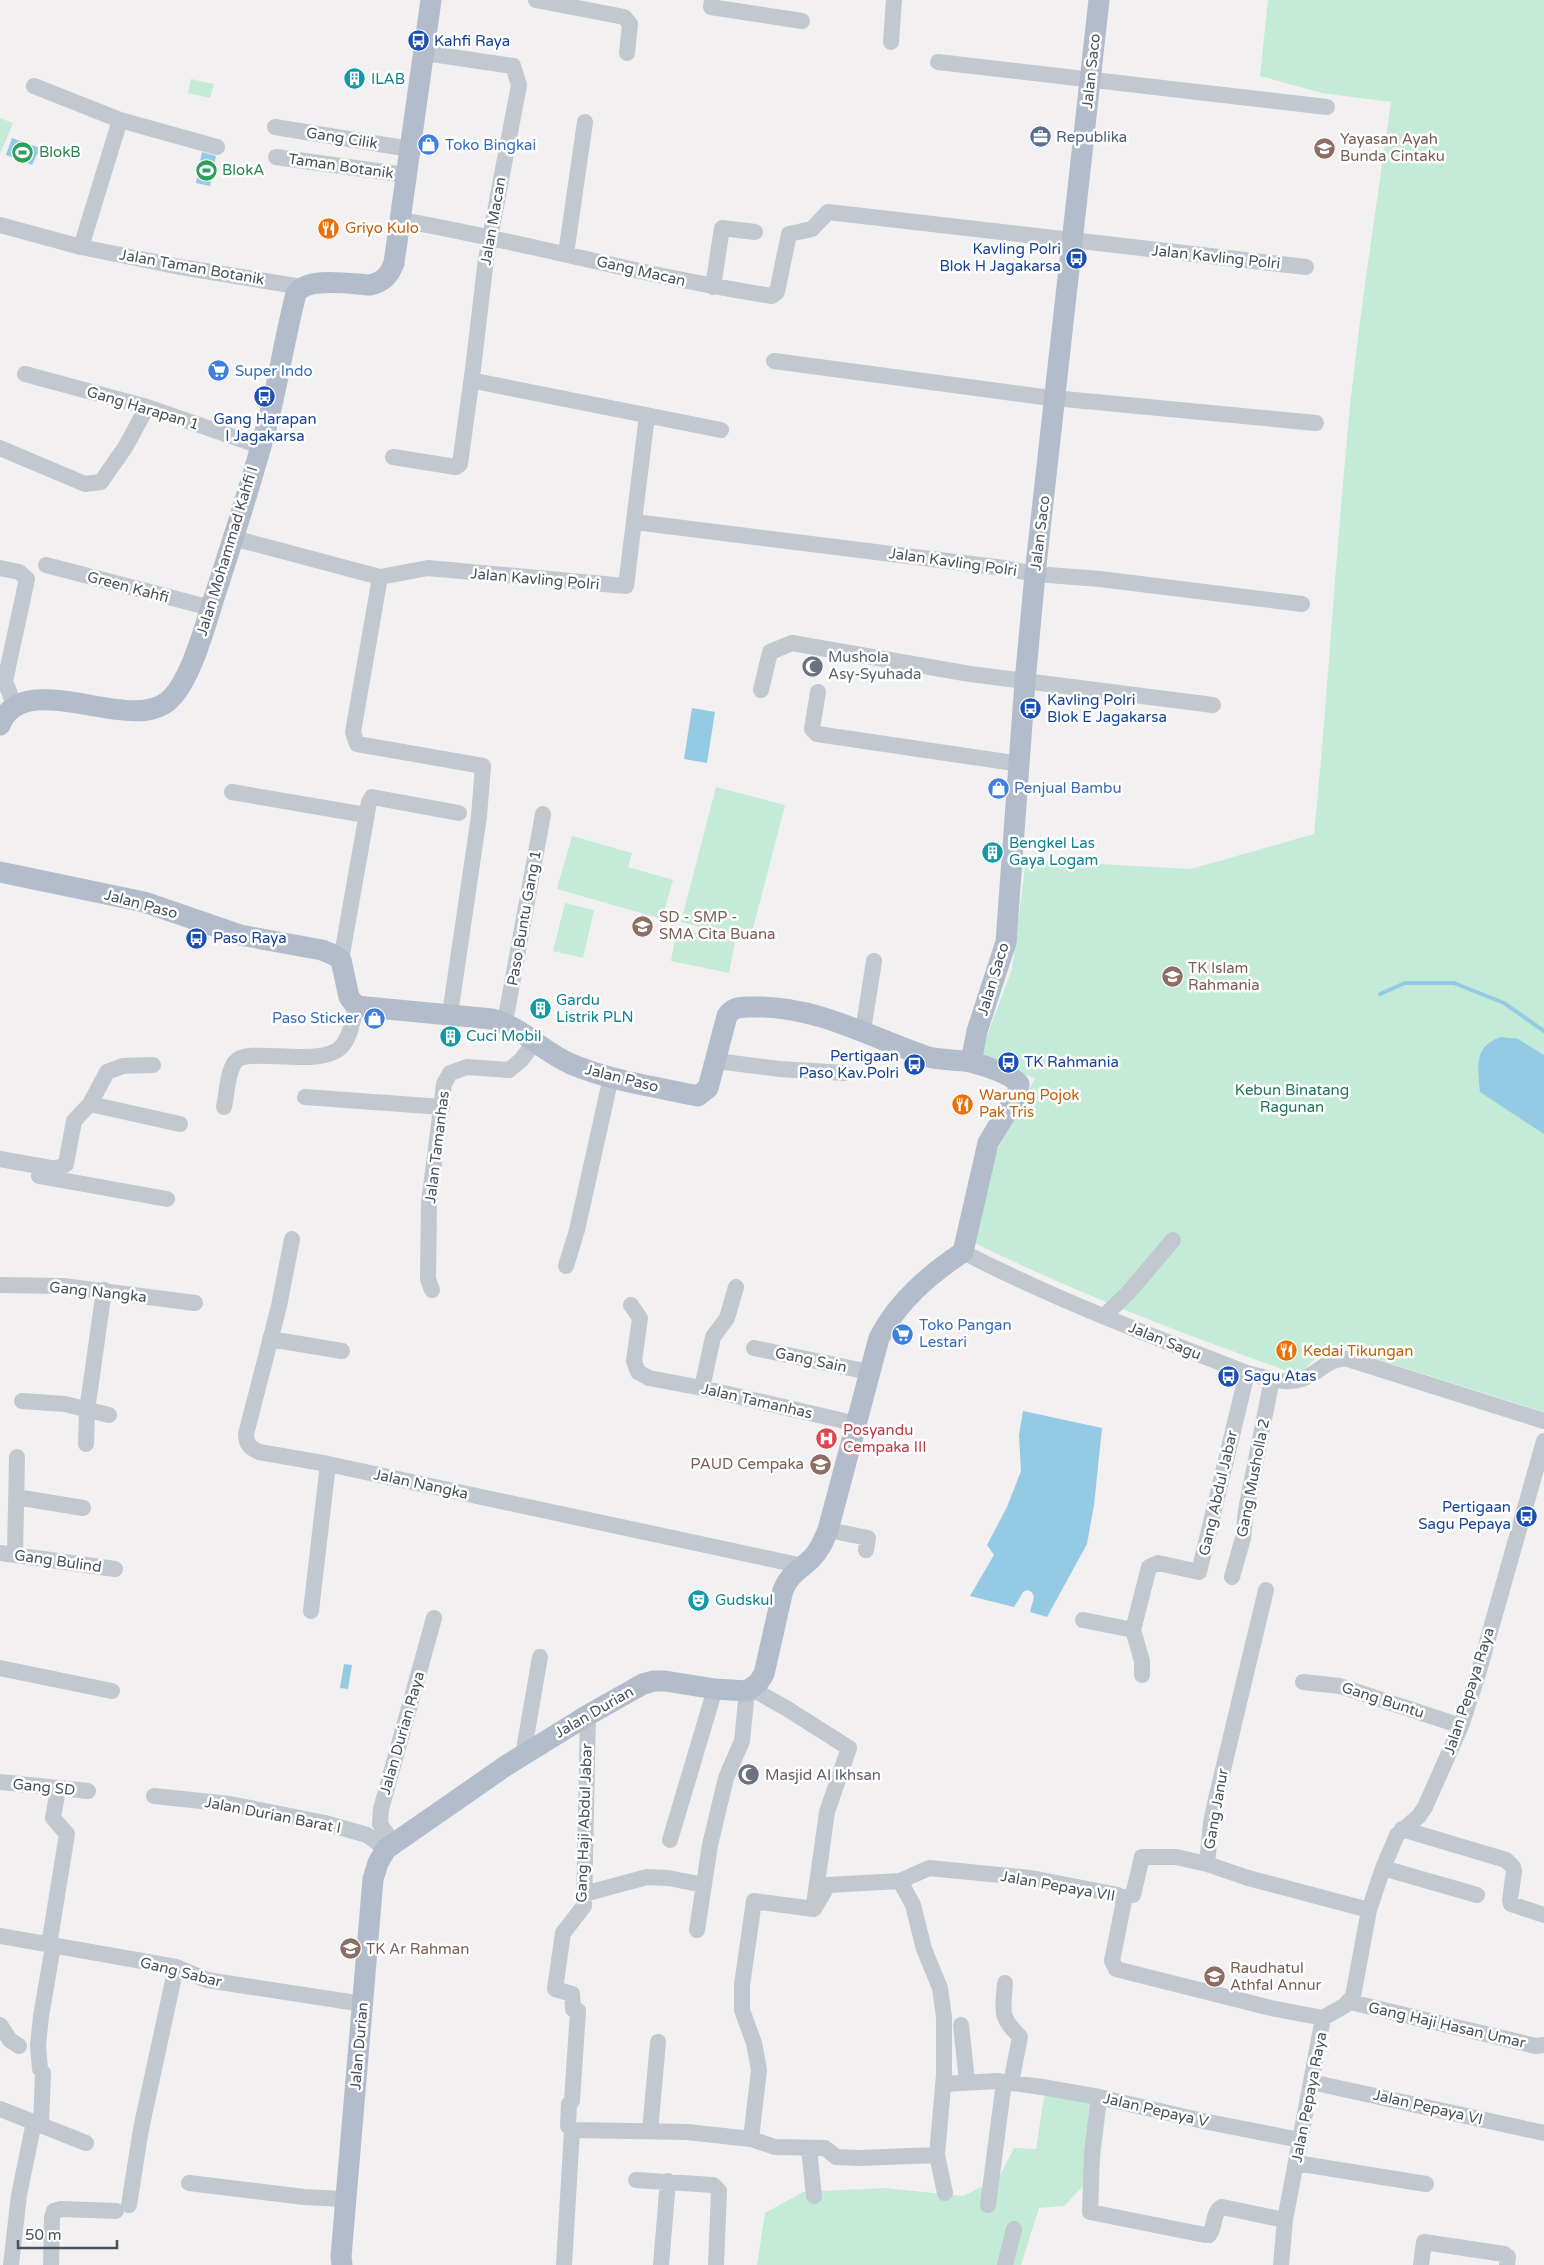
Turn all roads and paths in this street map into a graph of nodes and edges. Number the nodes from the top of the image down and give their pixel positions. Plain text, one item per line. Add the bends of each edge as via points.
1 (431, 0) edge
2 (536, 0) edge
3 (712, 0) edge
4 (894, 0) edge
5 (1099, 0) edge
6 (802, 21) dead end
7 (891, 42) dead end
8 (627, 53) dead end
9 (425, 54) junction
10 (938, 62) dead end
11 (1090, 80) junction
12 (34, 86) dead end
13 (1327, 107) dead end
14 (120, 120) junction
15 (585, 122) dead end
16 (275, 127) dead end
17 (216, 147) dead end
18 (410, 149) junction
19 (276, 157) dead end
20 (406, 175) junction
21 (828, 212) joint
22 (401, 220) junction
23 (0, 225) edge
24 (755, 232) dead end
25 (490, 239) junction
26 (1071, 240) junction
27 (81, 247) junction
28 (566, 254) junction
29 (1306, 267) dead end
30 (302, 287) junction
31 (713, 287) junction
32 (774, 361) dead end
33 (25, 374) dead end
34 (472, 376) junction
35 (1055, 399) junction
36 (147, 407) junction
37 (647, 416) junction
38 (1316, 423) dead end
39 (721, 430) dead end
40 (260, 446) junction
41 (0, 448) edge
42 (393, 457) dead end
43 (635, 522) junction
44 (233, 538) junction
45 (46, 565) dead end
46 (0, 568) edge
47 (1035, 574) junction
48 (380, 576) junction
49 (1302, 604) dead end
50 (210, 608) junction
51 (2, 679) edge
52 (1025, 682) junction
53 (761, 690) dead end
54 (818, 692) dead end
55 (14, 704) junction
56 (1213, 705) dead end
57 (0, 725) edge
58 (1020, 764) junction
59 (232, 792) dead end
60 (459, 813) dead end
61 (543, 814) dead end
62 (366, 815) junction
63 (0, 872) edge
64 (341, 960) junction
65 (874, 961) dead end
66 (356, 1006) junction
67 (450, 1014) junction
68 (505, 1022) junction
69 (863, 1031) junction
70 (535, 1042) junction
71 (716, 1061) junction
72 (971, 1062) junction
73 (153, 1065) dead end
74 (845, 1073) dead end
75 (611, 1077) junction
76 (305, 1097) dead end
77 (90, 1104) junction
78 (224, 1107) dead end
79 (442, 1107) junction
80 (180, 1124) dead end
81 (0, 1159) edge
82 (0, 1169) edge
83 (167, 1199) dead end
84 (292, 1239) dead end
85 (1172, 1240) dead end
86 (963, 1252) junction
87 (566, 1266) dead end
88 (0, 1285) edge
89 (736, 1287) dead end
90 (104, 1290) junction
91 (432, 1290) dead end
92 (195, 1303) dead end
93 (631, 1305) dead end
94 (1104, 1316) junction
95 (270, 1339) junction
96 (754, 1348) dead end
97 (342, 1351) dead end
98 (869, 1372) junction
99 (1247, 1373) junction
100 (1272, 1379) junction
101 (702, 1388) junction
102 (22, 1401) dead end
103 (87, 1410) junction
104 (109, 1414) dead end
105 (1544, 1421) edge
106 (857, 1424) junction
107 (1544, 1441) edge
108 (86, 1444) dead end
109 (16, 1457) dead end
110 (328, 1464) junction
111 (16, 1497) junction
112 (83, 1508) dead end
113 (828, 1530) junction
114 (866, 1550) dead end
115 (8, 1554) edge
116 (803, 1566) junction
117 (115, 1569) dead end
118 (1232, 1577) dead end
119 (1266, 1590) dead end
120 (311, 1611) dead end
121 (434, 1618) dead end
122 (1083, 1620) dead end
123 (1133, 1630) junction
124 (540, 1657) dead end
125 (0, 1668) edge
126 (1142, 1674) dead end
127 (1303, 1682) dead end
128 (715, 1689) junction
129 (749, 1690) junction
130 (112, 1691) dead end
131 (791, 1712) junction
132 (588, 1715) junction
133 (812, 1718) dead end
134 (1461, 1726) junction
135 (523, 1755) junction
136 (0, 1782) edge
137 (58, 1788) junction
138 (88, 1792) dead end
139 (154, 1796) dead end
140 (1402, 1829) junction
141 (670, 1840) dead end
142 (390, 1846) junction
143 (1207, 1864) junction
144 (1383, 1868) junction
145 (900, 1881) junction
146 (704, 1885) junction
147 (584, 1894) junction
148 (1477, 1895) dead end
149 (1122, 1898) junction
150 (814, 1909) junction
151 (1369, 1910) junction
152 (1544, 1914) edge
153 (698, 1930) dead end
154 (0, 1936) edge
155 (51, 1945) junction
156 (176, 1967) junction
157 (1005, 1983) dead end
158 (1350, 2002) junction
159 (363, 2004) junction
160 (1323, 2018) junction
161 (0, 2025) edge
162 (961, 2025) dead end
163 (658, 2042) dead end
164 (1544, 2045) edge
165 (19, 2046) dead end
166 (967, 2081) junction
167 (1007, 2082) junction
168 (1312, 2082) junction
169 (943, 2084) junction
170 (1099, 2097) junction
171 (0, 2109) edge
172 (37, 2123) junction
173 (572, 2130) junction
174 (650, 2131) junction
175 (1544, 2133) edge
176 (751, 2139) junction
177 (1300, 2140) junction
178 (86, 2143) dead end
179 (809, 2148) junction
180 (937, 2155) junction
181 (1296, 2163) junction
182 (636, 2180) dead end
183 (668, 2181) junction
184 (189, 2183) dead end
185 (1426, 2184) dead end
186 (945, 2193) dead end
187 (814, 2196) dead end
188 (345, 2199) junction
189 (988, 2205) dead end
190 (1286, 2220) junction
191 (1014, 2229) dead end
192 (11, 2265) edge
193 (50, 2265) edge
194 (342, 2265) edge
195 (564, 2265) edge
196 (661, 2265) edge
197 (716, 2265) edge
198 (1006, 2265) edge
199 (1281, 2265) edge
200 (1421, 2265) edge
201 (1507, 2265) edge

1 - 9 main road
2 - 8 street via 624,17 630,24
3 - 6 street via 711,7
4 - 7 street
5 - 11 main road, Jalan Saco
9 - 18 main road
9 - 25 street, Jalan Macan via 513,66 519,85
10 - 11 street
11 - 13 street
11 - 26 main road, Jalan Saco
12 - 14 street
14 - 17 street
14 - 27 street
15 - 28 street
16 - 18 street, Gang Cilik
18 - 20 main road
19 - 20 street, Taman Botanik
20 - 22 main road
21 - 26 street, Jalan Kavling Polri
21 - 31 street, Gang Macan via 812,229 789,234 777,292 772,296
22 - 25 street, Gang Macan
22 - 30 main road via 394,263 384,279 370,285 315,283
23 - 27 street, Jalan Taman Botanik
24 - 31 street via 722,228
25 - 28 street, Gang Macan
25 - 34 street, Jalan Macan
26 - 29 street, Jalan Kavling Polri
26 - 35 main road, Jalan Saco
27 - 30 street, Jalan Taman Botanik
28 - 31 street, Gang Macan
30 - 40 main road, Jalan Mohammad Kahfi I via 296,294
32 - 35 street
33 - 36 street, Gang Harapan 1
34 - 37 street via 479,383
34 - 42 street, Jalan Macan via 460,464 456,467
35 - 38 street
35 - 47 main road, Jalan Saco
36 - 40 street, Gang Harapan 1
36 - 41 street via 101,482 85,484
37 - 39 street
37 - 43 street, Jalan Kavling Polri
40 - 44 main road, Jalan Mohammad Kahfi I
43 - 47 street, Jalan Kavling Polri
43 - 48 street, Jalan Kavling Polri via 626,586 428,568
44 - 48 street
44 - 50 main road, Jalan Mohammad Kahfi I
45 - 50 street, Green Kahfi
46 - 51 street via 19,572 27,579
47 - 49 street, Jalan Kavling Polri
47 - 52 main road, Jalan Saco
48 - 67 street via 353,732 357,744 483,766 479,816
50 - 55 main road, Jalan Mohammad Kahfi I via 185,679 168,701 156,708 128,710 27,700
51 - 55 street
52 - 53 street via 792,643 770,652
52 - 56 street
52 - 58 main road, Jalan Saco
54 - 58 street via 812,729 817,734
55 - 57 main road
58 - 72 main road, Jalan Saco via 1006,942 977,1031
59 - 62 street
60 - 62 street via 372,796
61 - 68 street, Paso Buntu Gang 1
62 - 64 street
63 - 64 main road, Jalan Paso via 144,902 240,935 322,950
64 - 66 main road via 349,996
65 - 69 street
66 - 67 main road, Jalan Paso
66 - 78 street via 348,1036 342,1046 330,1054 244,1056 236,1061 231,1070
67 - 68 main road, Jalan Paso
68 - 70 main road, Jalan Paso
69 - 71 main road, Jalan Paso via 796,1010 734,1008 727,1016
69 - 72 main road, Jalan Paso via 927,1056
70 - 75 main road, Jalan Paso via 570,1064
70 - 79 street, Jalan Tamanhas via 509,1070 467,1067 450,1073 444,1084
71 - 74 street
71 - 75 main road, Jalan Paso via 708,1088 698,1096
72 - 86 main road, Jalan Paso via 1015,1079 1019,1089 988,1143
73 - 77 street via 123,1066 107,1072
75 - 87 street
76 - 79 street
77 - 80 street
77 - 81 street via 74,1121 66,1164 56,1169
79 - 91 street, Jalan Tamanhas via 429,1203 428,1279
82 - 83 street
84 - 95 street, Jalan Nangka
85 - 94 street
86 - 94 street, Jalan Sagu
86 - 98 main road via 931,1274 888,1320 878,1338
88 - 90 street, Gang Nangka
89 - 101 street via 727,1318 714,1337
90 - 92 street, Gang Nangka
90 - 103 street
93 - 101 street, Jalan Tamanhas via 640,1318 634,1361 638,1372 649,1378
94 - 99 street, Jalan Sagu
95 - 97 street
95 - 110 street, Jalan Nangka via 246,1440 250,1448 259,1452
96 - 98 street, Gang Sain
98 - 106 main road
99 - 100 street, Jalan Sagu
99 - 123 street, Gang Abdul Jabar via 1199,1572 1158,1563 1149,1567
100 - 105 street, Jalan Sagu via 1301,1380 1331,1360 1348,1359
100 - 118 street, Gang Musholla 2 via 1243,1538
101 - 106 street, Jalan Tamanhas
102 - 103 street via 65,1404
103 - 104 street
103 - 108 street
106 - 113 main road
107 - 134 street, Jalan Pepaya Raya
109 - 111 street
110 - 116 street, Jalan Nangka
110 - 120 street
111 - 112 street
111 - 115 street
113 - 114 street via 868,1538
113 - 116 main road via 823,1544
115 - 117 street, Gang Bulind
116 - 129 main road via 788,1579 783,1590 764,1674
119 - 143 street, Gang Janur via 1216,1799
121 - 142 street, Jalan Durian Raya via 380,1809 380,1824
122 - 123 street
123 - 126 street via 1142,1661
124 - 135 street
125 - 130 street
127 - 134 street, Gang Buntu via 1340,1686
128 - 129 main road, Jalan Durian
128 - 132 main road, Jalan Durian via 654,1681
128 - 141 street
129 - 131 street
129 - 146 street via 742,1741 726,1778
131 - 133 street
131 - 150 street via 849,1748 827,1812
132 - 135 main road, Jalan Durian
132 - 147 street, Gang Haji Abdul Jabar
134 - 140 street, Jalan Pepaya Raya via 1425,1808
135 - 142 main road, Jalan Durian
136 - 137 street, Gang SD
137 - 138 street, Gang SD
137 - 155 street via 53,1818 67,1834
139 - 142 street, Jalan Durian Barat I via 230,1804 325,1823 368,1835
140 - 144 street, Jalan Pepaya Raya
140 - 152 street via 1506,1860 1514,1872 1511,1904
142 - 159 main road, Jalan Durian via 378,1863 373,1879
143 - 149 street via 1176,1857 1142,1857 1133,1895
143 - 151 street, Gang Janur
144 - 148 street
144 - 151 street, Jalan Pepaya Raya
145 - 149 street, Jalan Pepaya VII via 929,1868 1030,1878
145 - 150 street, Jalan Pepaya VII via 828,1885
145 - 169 street via 913,1905 924,1949 940,1988 944,2017
146 - 147 street via 648,1877
146 - 153 street
147 - 173 street, Gang Haji Abdul Jabar via 584,1906 563,1933 555,1989 572,1994 573,2009 578,2011 572,2101 569,2104 568,2126
149 - 160 street, Jalan Pepaya VII via 1112,1961 1116,1969
150 - 176 street via 754,1901 742,1985 742,2010 754,2043 759,2070
151 - 158 street, Jalan Pepaya Raya
154 - 155 street, Gang Sabar
155 - 156 street, Gang Sabar
155 - 172 street via 38,2045 43,2073
156 - 159 street, Gang Sabar via 207,1980
156 - 193 street via 123,2208 61,2209 54,2212
157 - 167 street via 1003,2012 1006,2023 1020,2036
158 - 160 street, Jalan Pepaya Raya
158 - 164 street, Gang Haji Hasan Umar via 1536,2046
159 - 188 main road, Jalan Durian
160 - 168 street, Jalan Pepaya Raya
161 - 165 street via 10,2040
162 - 166 street
163 - 174 street
166 - 167 street, Jalan Pepaya V
166 - 169 street, Jalan Pepaya V
167 - 170 street, Jalan Pepaya V
167 - 189 street
168 - 175 street, Jalan Pepaya VI
168 - 177 street, Jalan Pepaya Raya
169 - 180 street
170 - 177 street, Jalan Pepaya V
170 - 190 street via 1092,2153 1090,2212 1205,2235 1213,2231 1216,2212 1222,2207
171 - 172 street
172 - 178 street
172 - 192 street via 21,2182
173 - 174 street
173 - 195 street, Gang Haji Abdul Jabar
174 - 176 street
176 - 179 street via 775,2148
177 - 181 street, Jalan Pepaya Raya
179 - 180 street via 825,2148 836,2157 844,2158
179 - 187 street
180 - 186 street
181 - 185 street
181 - 190 street, Jalan Pepaya Raya
182 - 183 street
183 - 196 street
183 - 197 street via 718,2187
184 - 188 street
188 - 194 main road, Jalan Durian
190 - 199 street, Jalan Pepaya Raya
191 - 198 street
200 - 201 street via 1424,2242 1504,2254 1508,2256

